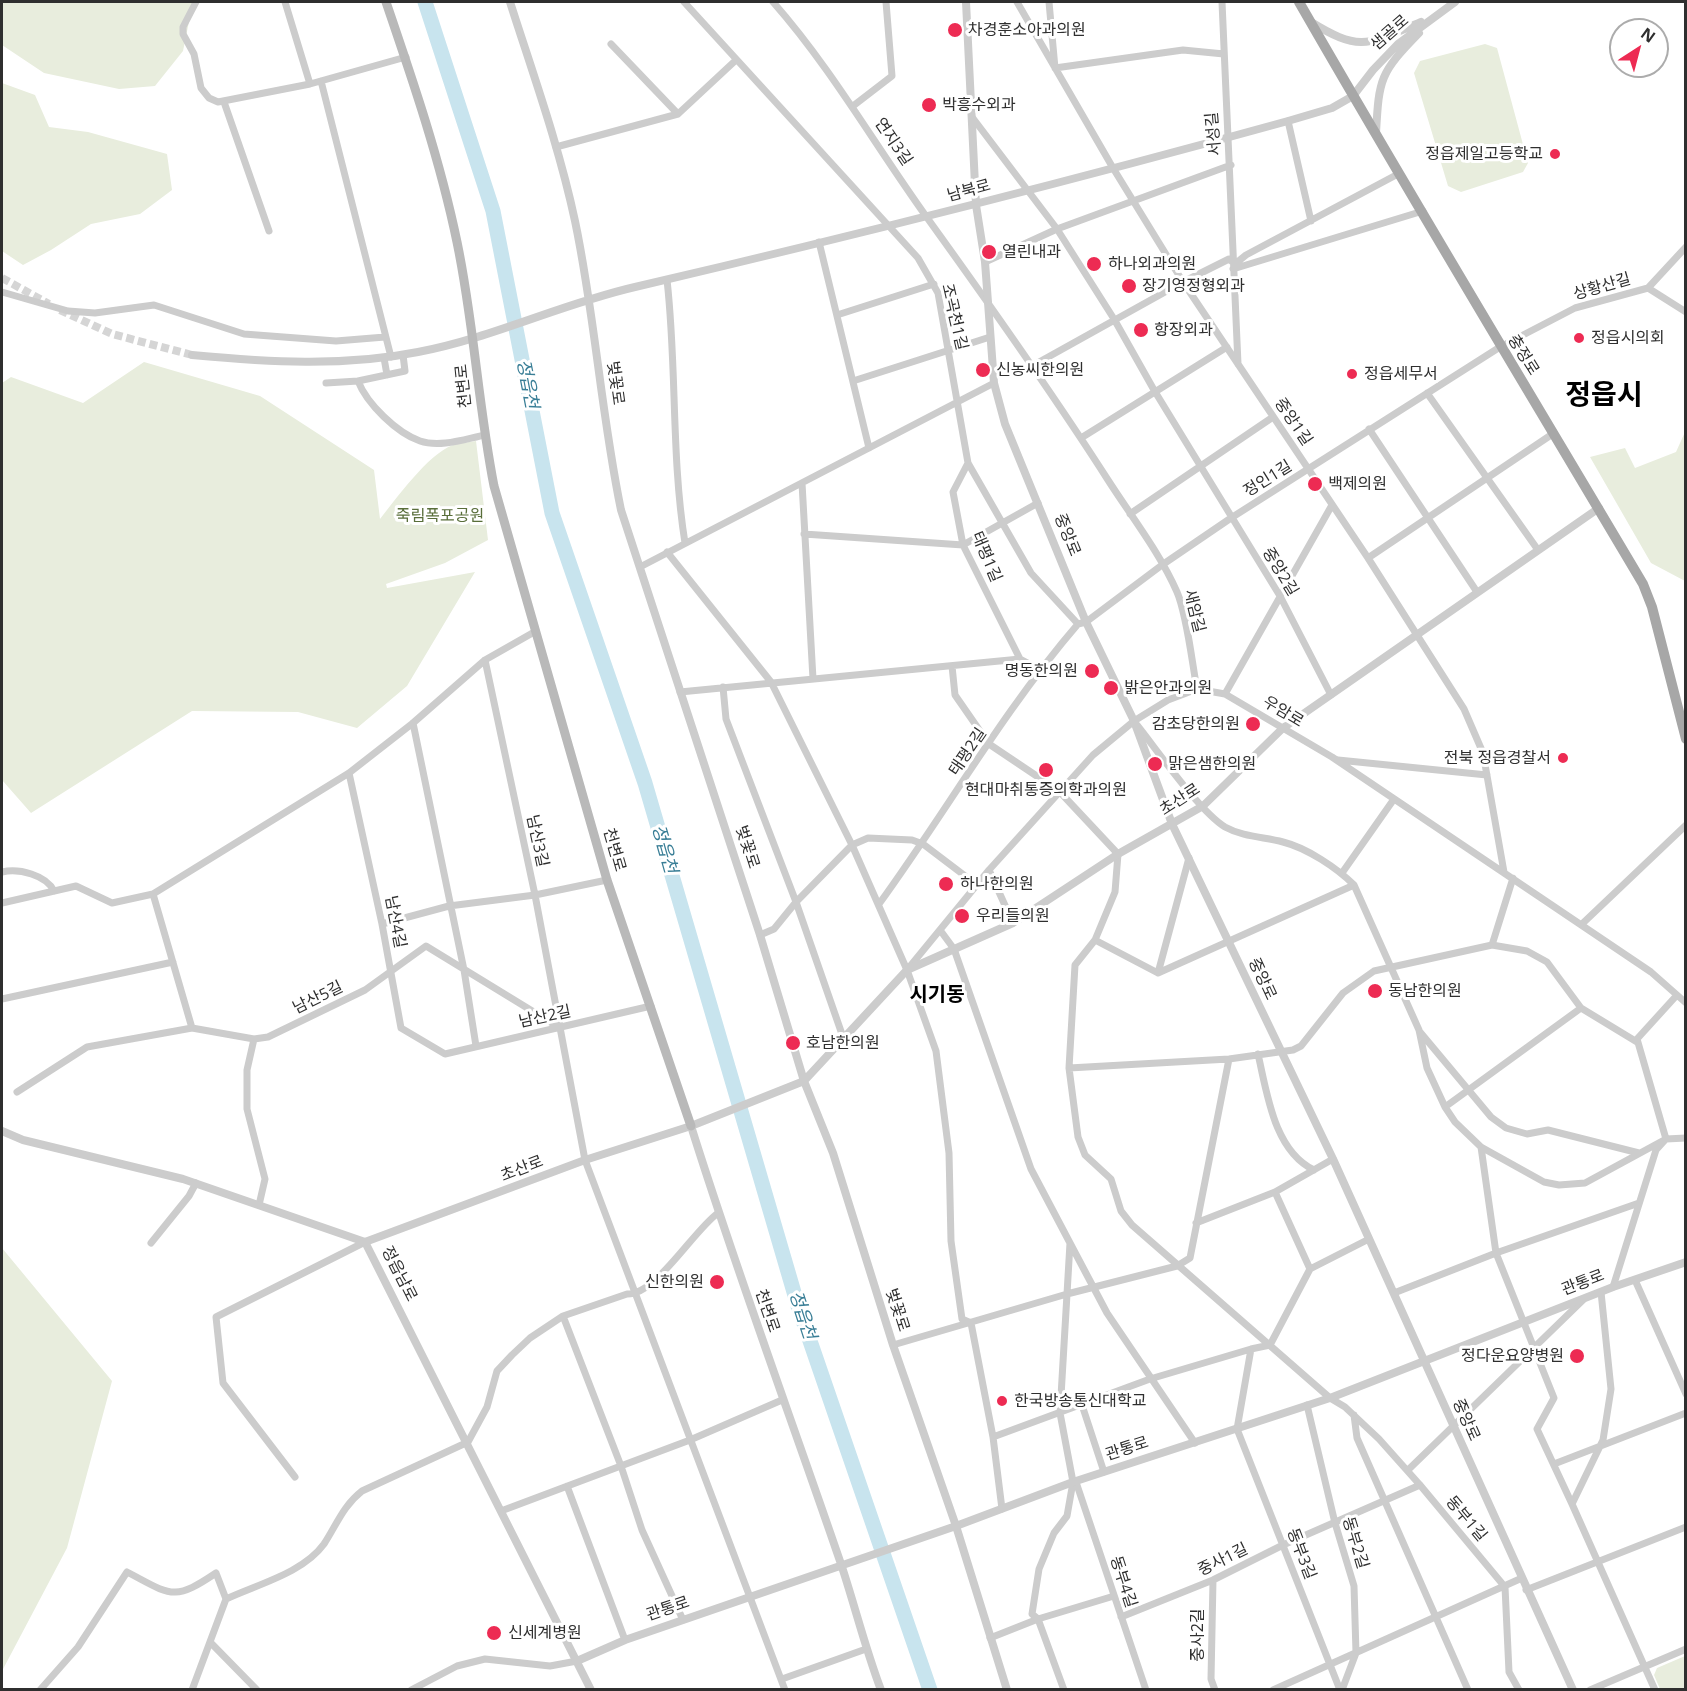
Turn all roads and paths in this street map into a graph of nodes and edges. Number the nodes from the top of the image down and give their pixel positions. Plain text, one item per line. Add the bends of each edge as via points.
1 (196, 2) edge
2 (285, 2) edge
3 (386, 2) edge
4 (510, 2) edge
5 (684, 2) edge
6 (773, 2) edge
7 (886, 2) edge
8 (966, 2) edge
9 (1017, 2) edge
10 (1049, 2) edge
11 (1222, 2) edge
12 (1299, 2) edge
13 (1455, 2) edge
14 (1435, 16) junction
15 (1311, 22) junction
16 (611, 44) dead end
17 (1224, 54) junction
18 (406, 57) junction
19 (736, 60) junction
20 (1055, 68) junction
21 (321, 81) junction
22 (310, 84) junction
23 (1353, 96) junction
24 (224, 102) junction
25 (853, 106) junction
26 (678, 114) junction
27 (971, 116) junction
28 (1288, 121) junction
29 (1376, 133) junction
30 (1226, 138) junction
31 (556, 147) junction
32 (1231, 165) junction
33 (1113, 168) junction
34 (1398, 174) junction
35 (1026, 191) junction
36 (1133, 200) junction
37 (976, 205) junction
38 (1423, 211) junction
39 (927, 217) junction
40 (1311, 221) junction
41 (889, 225) junction
42 (1057, 229) junction
43 (269, 231) dead end
44 (819, 242) junction
45 (1686, 246) edge
46 (984, 262) junction
47 (1234, 267) junction
48 (667, 280) junction
49 (1183, 282) junction
50 (934, 284) junction
51 (1648, 288) junction
52 (2, 292) edge
53 (587, 298) junction
54 (987, 300) junction
55 (1686, 312) edge
56 (837, 315) junction
57 (1114, 319) junction
58 (990, 336) junction
59 (385, 337) junction
60 (474, 337) junction
61 (1227, 347) junction
62 (1500, 347) junction
63 (949, 349) junction
64 (192, 355) tunnel mouth
65 (403, 355) junction
66 (388, 357) junction
67 (1238, 364) junction
68 (1032, 366) junction
69 (387, 375) junction
70 (358, 381) junction
71 (853, 381) junction
72 (326, 383) dead end
73 (994, 383) junction
74 (1154, 390) junction
75 (1427, 393) junction
76 (956, 403) junction
77 (1273, 417) junction
78 (1369, 429) junction
79 (1554, 433) junction
80 (485, 435) junction
81 (1081, 438) junction
82 (869, 448) junction
83 (968, 463) junction
84 (1199, 466) junction
85 (1308, 470) junction
86 (1487, 478) junction
87 (802, 483) junction
88 (1038, 502) junction
89 (1332, 505) junction
90 (1599, 508) junction
91 (1130, 514) junction
92 (1428, 517) junction
93 (1232, 518) junction
94 (1004, 524) junction
95 (804, 534) junction
96 (685, 543) junction
97 (963, 545) junction
98 (1538, 550) junction
99 (667, 552) junction
100 (1368, 558) junction
101 (1162, 565) junction
102 (640, 567) junction
103 (1477, 592) junction
104 (1280, 596) junction
105 (1082, 623) junction
106 (536, 631) junction
107 (1417, 633) junction
108 (1020, 659) junction
109 (485, 660) junction
110 (952, 666) junction
111 (1039, 669) junction
112 (813, 679) junction
113 (771, 682) junction
114 (723, 687) junction
115 (1197, 690) junction
116 (680, 692) junction
117 (1225, 694) junction
118 (1331, 695) junction
119 (1134, 721) junction
120 (413, 723) junction
121 (1283, 728) junction
122 (1686, 739) edge
123 (989, 744) junction
124 (1335, 759) junction
125 (349, 773) junction
126 (1487, 775) junction
127 (1059, 791) junction
128 (1394, 799) junction
129 (1203, 806) junction
130 (1172, 824) junction
131 (1686, 825) edge
132 (923, 844) junction
133 (852, 845) junction
134 (1118, 854) junction
135 (1189, 858) junction
136 (989, 870) junction
137 (2, 872) edge
138 (1504, 872) junction
139 (1342, 873) junction
140 (1513, 878) junction
141 (607, 880) junction
142 (976, 885) junction
143 (1354, 885) junction
144 (54, 891) junction
145 (153, 894) junction
146 (535, 895) junction
147 (796, 902) junction
148 (2, 903) edge
149 (879, 904) junction
150 (449, 906) junction
151 (1013, 922) junction
152 (382, 924) junction
153 (1582, 924) junction
154 (940, 930) junction
155 (760, 935) junction
156 (1095, 940) junction
157 (1229, 943) junction
158 (1492, 945) junction
159 (954, 949) junction
160 (173, 962) junction
161 (1389, 966) junction
162 (464, 970) junction
163 (907, 970) junction
164 (391, 973) junction
165 (1158, 974) junction
166 (1677, 995) junction
167 (2, 999) edge
168 (1686, 1003) edge
169 (651, 1006) junction
170 (1581, 1008) junction
171 (192, 1028) junction
172 (560, 1028) junction
173 (1419, 1030) junction
174 (254, 1039) junction
175 (844, 1040) junction
176 (1637, 1042) junction
177 (476, 1046) junction
178 (1280, 1052) junction
179 (445, 1054) joint
180 (1258, 1054) junction
181 (1229, 1059) junction
182 (1069, 1068) junction
183 (804, 1081) junction
184 (1468, 1091) junction
185 (17, 1092) dead end
186 (1445, 1107) junction
187 (691, 1126) junction
188 (2, 1131) edge
189 (1686, 1138) edge
190 (1666, 1139) junction
191 (1481, 1147) junction
192 (1639, 1153) junction
193 (1333, 1159) junction
194 (585, 1160) junction
195 (1314, 1170) junction
196 (196, 1183) junction
197 (1275, 1192) junction
198 (1639, 1203) junction
199 (259, 1205) junction
200 (718, 1213) junction
201 (1196, 1223) junction
202 (1369, 1239) junction
203 (365, 1242) junction
204 (150, 1243) dead end
205 (1070, 1243) junction
206 (1496, 1253) junction
207 (1686, 1262) edge
208 (1177, 1266) junction
209 (1310, 1269) junction
210 (1635, 1280) junction
211 (1094, 1287) junction
212 (1613, 1287) junction
213 (1601, 1292) junction
214 (1394, 1293) junction
215 (636, 1294) junction
216 (1067, 1294) junction
217 (1585, 1298) junction
218 (563, 1316) junction
219 (1524, 1321) junction
220 (970, 1323) junction
221 (892, 1345) junction
222 (1270, 1345) junction
223 (1534, 1347) junction
224 (1251, 1348) junction
225 (1422, 1360) junction
226 (1150, 1378) junction
227 (1686, 1394) edge
228 (1330, 1398) junction
229 (782, 1401) junction
230 (1082, 1405) junction
231 (1307, 1405) junction
232 (1060, 1413) junction
233 (1686, 1413) edge
234 (1354, 1415) junction
235 (1452, 1427) junction
236 (1237, 1429) junction
237 (993, 1437) junction
238 (690, 1440) junction
239 (468, 1442) junction
240 (1195, 1443) junction
241 (1599, 1448) junction
242 (1554, 1464) junction
243 (621, 1466) junction
244 (1408, 1470) junction
245 (1104, 1472) junction
246 (295, 1477) dead end
247 (1074, 1482) junction
248 (1420, 1485) junction
249 (567, 1486) junction
250 (1385, 1502) junction
251 (1572, 1504) junction
252 (1002, 1509) junction
253 (501, 1510) junction
254 (1335, 1523) junction
255 (956, 1526) junction
256 (1686, 1527) edge
257 (1283, 1545) junction
258 (1597, 1562) junction
259 (842, 1566) junction
260 (1522, 1578) junction
261 (1213, 1581) junction
262 (1504, 1587) junction
263 (1526, 1590) junction
264 (1114, 1596) junction
265 (750, 1597) junction
266 (226, 1599) junction
267 (1121, 1617) junction
268 (1437, 1617) junction
269 (1038, 1619) junction
270 (684, 1620) junction
271 (990, 1638) junction
272 (625, 1640) junction
273 (210, 1642) junction
274 (866, 1649) junction
275 (1686, 1649) edge
276 (1356, 1653) junction
277 (577, 1661) junction
278 (1330, 1666) junction
279 (1646, 1666) junction
280 (782, 1680) junction
281 (40, 1689) edge
282 (192, 1689) edge
283 (257, 1689) edge
284 (411, 1689) edge
285 (591, 1689) edge
286 (786, 1689) edge
287 (881, 1689) edge
288 (1007, 1689) edge
289 (1064, 1689) edge
290 (1145, 1689) edge
291 (1215, 1689) edge
292 (1273, 1689) edge
293 (1341, 1689) edge
294 (1468, 1689) edge
295 (1519, 1689) edge
296 (1573, 1689) edge
297 (1590, 1689) edge
298 (1655, 1689) edge

1 - 24 street via 183,34 194,54 201,88 209,98
2 - 22 street
3 - 18 main road, 천변로
4 - 31 street, 벚꽃로
5 - 19 street, 조곡천1길
6 - 25 street, 연지3길
7 - 25 street via 892,76
8 - 27 street, 중앙로
9 - 20 street, 중앙1길
10 - 20 street
11 - 17 street, 서성길
12 - 15 main road, 충정로
13 - 14 street, 샘골로
14 - 15 street via 1362,43 1336,37
14 - 23 street, 샘골로 via 1385,56
14 - 29 street via 1384,74 1378,90
15 - 23 main road, 충정로
16 - 26 street
17 - 20 street via 1183,50
17 - 30 street, 서성길
18 - 21 street
18 - 60 main road, 천변로 via 448,200
19 - 26 street
19 - 41 street, 조곡천1길
20 - 33 street, 중앙1길
21 - 22 street
21 - 59 street
22 - 24 street
23 - 28 street, 남북로 via 1332,108
23 - 29 main road, 충정로
24 - 43 street
25 - 39 street, 연지3길
26 - 31 street
27 - 35 street, 중앙2길
27 - 37 street, 중앙로
28 - 30 street, 남북로
28 - 40 street
29 - 34 main road, 충정로
30 - 32 street, 서성길
30 - 33 street, 남북로
31 - 53 street, 벚꽃로 via 575,221
32 - 36 street
32 - 47 street, 서성길
33 - 35 street, 남북로
33 - 36 street, 중앙1길
34 - 38 main road, 충정로
34 - 40 street
35 - 37 street, 남북로
35 - 42 street, 중앙2길
36 - 42 street
36 - 49 street, 중앙1길
37 - 39 street, 남북로
37 - 46 street, 중앙로
38 - 47 street
38 - 62 main road, 충정로
39 - 41 street, 남북로
39 - 54 street, 연지3길
40 - 47 street
41 - 44 street, 남북로
41 - 50 street, 조곡천1길 via 918,258
42 - 46 street
42 - 57 street, 중앙2길
44 - 48 street, 남북로
44 - 56 street
45 - 51 street
46 - 54 street, 중앙로
47 - 49 street via 1229,260
47 - 67 street, 서성길
48 - 53 street, 남북로
48 - 96 street via 677,490
49 - 57 street
49 - 61 street, 중앙1길
50 - 56 street
50 - 63 street, 조곡천1길
51 - 55 street
51 - 62 street, 상황산길 via 1575,308
52 - 59 street via 86,312 154,305 244,334 336,341
53 - 60 street, 남북로
53 - 102 street, 벚꽃로 via 621,510
54 - 58 street, 중앙로
54 - 68 street, 새암길
56 - 71 street
57 - 68 street
57 - 74 street, 중앙2길
58 - 63 street
58 - 73 street, 중앙로
59 - 66 street
60 - 65 street, 남북로
60 - 80 main road, 천변로
61 - 67 street, 중앙1길
61 - 74 street
62 - 75 street, 정인1길
62 - 79 main road, 충정로
63 - 71 street
63 - 76 street, 조곡천1길
64 - 66 street, 남북로 via 252,361
65 - 66 street, 남북로
65 - 69 street via 405,371
66 - 69 street
67 - 77 street, 중앙1길
68 - 81 street, 새암길
69 - 70 street
70 - 72 street
70 - 80 street via 363,394 378,411 420,441 441,443
71 - 82 street
73 - 76 street
73 - 88 street, 중앙로 via 1005,424
74 - 81 street
74 - 84 street, 중앙2길
75 - 78 street, 정인1길
75 - 86 street
76 - 82 street
76 - 83 street, 조곡천1길
77 - 84 street
77 - 85 street, 중앙1길
78 - 85 street, 정인1길
78 - 92 street
79 - 86 street
79 - 90 main road, 충정로
80 - 106 main road, 천변로 via 494,486
81 - 91 street, 새암길
82 - 87 street
83 - 94 street, 조곡천1길
83 - 97 street, 태평1길 via 953,492
84 - 91 street
84 - 93 street, 중앙2길
85 - 89 street, 중앙1길
85 - 93 street, 정인1길
86 - 92 street
86 - 98 street
87 - 95 street
87 - 96 street
88 - 94 street
88 - 105 street, 중앙로
89 - 100 street, 중앙1길
89 - 104 street
90 - 98 street, 초산로
90 - 122 main road, 충정로 via 1652,607
91 - 101 street, 새암길
92 - 100 street
92 - 103 street
93 - 101 street, 정인1길
93 - 104 street, 중앙2길
94 - 97 street
94 - 105 street, 조곡천1길 via 1031,573
95 - 97 street
95 - 112 street
96 - 99 street
97 - 108 street, 태평1길
98 - 103 street, 초산로
99 - 102 street
99 - 113 street
100 - 107 street, 중앙1길
101 - 105 street, 정인1길
101 - 115 street, 새암길 via 1178,593
102 - 116 street, 벚꽃로
103 - 107 street, 초산로
104 - 117 street
104 - 118 street, 중앙2길
105 - 111 street, 태평2길
105 - 119 street, 중앙로
106 - 109 street
106 - 141 main road, 천변로
107 - 118 street, 초산로
107 - 126 street, 중앙1길 via 1464,709 1483,753
108 - 110 street
108 - 111 street
109 - 120 street
109 - 146 street, 남산3길
110 - 112 street
110 - 123 street via 955,695
111 - 123 street, 태평2길
112 - 113 street
113 - 114 street
113 - 133 street
114 - 116 street
114 - 147 street via 726,719
115 - 117 street, 우암로
115 - 119 street, 우암로 via 1168,700
116 - 155 street, 벚꽃로
117 - 121 street, 우암로
118 - 121 street, 초산로
119 - 127 street, 우암로 via 1093,755
119 - 129 street
119 - 130 street, 중앙로
120 - 125 street
120 - 150 street
121 - 124 street, 우암로
121 - 129 street, 초산로
123 - 127 street
123 - 132 street, 태평2길
124 - 126 street
124 - 128 street, 우암로
125 - 145 street
125 - 152 street, 남산4길
126 - 138 street, 중앙1길
127 - 134 street
127 - 136 street, 우암로
128 - 138 street, 우암로
128 - 139 street
129 - 130 street, 초산로
129 - 139 street via 1225,826 1251,837 1285,842
130 - 134 street, 초산로
130 - 135 street, 중앙로
131 - 153 street
132 - 133 street via 868,838
132 - 142 street
132 - 149 street, 태평2길
133 - 147 street
133 - 149 street
134 - 151 street, 초산로
134 - 156 street, 동부1길 via 1115,892
135 - 157 street, 중앙로
135 - 165 street
136 - 142 street, 우암로
136 - 151 street
137 - 144 street via 23,872 50,882
138 - 140 street, 우암로
139 - 143 street
140 - 153 street, 우암로
140 - 158 street
141 - 146 street
141 - 169 main road, 천변로
142 - 154 street, 우암로
143 - 157 street
143 - 161 street
144 - 145 street via 76,886 112,903
144 - 148 street
145 - 160 street
146 - 150 street
146 - 172 street, 남산3길
147 - 155 street via 774,930
147 - 175 street
149 - 163 street
150 - 152 street
150 - 162 street
151 - 159 street, 초산로
152 - 164 street, 남산4길
153 - 166 street, 우암로
154 - 159 street
154 - 163 street, 우암로
155 - 183 street, 벚꽃로
156 - 165 street
156 - 182 street, 동부1길 via 1075,965
157 - 165 street
157 - 178 street, 중앙로
158 - 161 street
158 - 170 street via 1527,951 1547,962
159 - 163 street, 초산로
159 - 205 street via 1030,1169
160 - 167 street
160 - 171 street
161 - 173 street
161 - 178 street via 1374,971 1343,993 1302,1046
162 - 164 street, 남산5길 via 426,946
162 - 172 street, 남산5길
162 - 177 street
163 - 175 street, 초산로
163 - 220 street via 936,1051 950,1153 951,1241 962,1318
164 - 174 street, 남산5길 via 366,990 278,1033
164 - 179 street, 남산4길 via 401,1028
166 - 168 street, 우암로
166 - 176 street
169 - 172 street, 남산2길
169 - 187 main road, 천변로
170 - 176 street
170 - 184 street
171 - 174 street, 남산5길
171 - 185 street via 87,1047
172 - 177 street, 남산2길
172 - 194 street, 남산3길
173 - 184 street
173 - 186 street via 1427,1068
174 - 199 street via 247,1070 247,1109 265,1179
175 - 183 street, 초산로
176 - 190 street
177 - 179 street, 남산2길
178 - 180 street
178 - 193 street, 중앙로
180 - 181 street
180 - 195 street via 1282,1138 1299,1163
181 - 182 street
181 - 201 street
182 - 208 street, 동부1길 via 1078,1137 1085,1155 1111,1179 1121,1211 1132,1225
183 - 187 street, 초산로
183 - 221 street, 벚꽃로 via 833,1153
184 - 186 street
184 - 192 street via 1491,1118 1517,1132 1548,1130
186 - 191 street
187 - 194 street, 초산로
187 - 200 street, 천변로
188 - 196 street, 정읍남로 via 23,1140
189 - 190 street
190 - 192 street
190 - 198 street via 1656,1150
191 - 192 street via 1544,1182 1558,1185 1585,1183
191 - 206 street
193 - 195 street
193 - 202 street, 중앙로
194 - 203 street, 초산로
194 - 215 street, 남산3길
195 - 197 street
196 - 199 street, 정읍남로
196 - 204 street
197 - 201 street
197 - 209 street
198 - 206 street
198 - 212 street
199 - 203 street, 정읍남로
200 - 215 street via 651,1285
200 - 229 street, 천변로
201 - 208 street via 1190,1258
202 - 209 street
202 - 214 street, 중앙로
203 - 239 street, 정읍남로
203 - 246 street via 216,1317 223,1383
205 - 211 street
205 - 216 street
206 - 214 street
206 - 219 street
207 - 210 street, 관통로
208 - 211 street
208 - 222 street, 동부1길
209 - 222 street
210 - 212 street, 관통로
210 - 227 street
211 - 216 street
211 - 226 street
212 - 213 street, 관통로
213 - 217 street, 관통로
213 - 241 street via 1611,1389
214 - 225 street, 중앙로
215 - 218 street
215 - 238 street, 남산3길
216 - 220 street
216 - 232 street
217 - 219 street, 관통로
217 - 223 street
218 - 239 street via 530,1338 497,1371 487,1407
218 - 243 street
219 - 223 street
219 - 225 street, 관통로
220 - 221 street
220 - 237 street
221 - 255 street, 벚꽃로
222 - 224 street
222 - 228 street, 동부1길
223 - 235 street
223 - 242 street via 1554,1398 1537,1429
224 - 226 street
224 - 236 street
225 - 228 street, 관통로
225 - 235 street, 중앙로
226 - 230 street
226 - 240 street
228 - 231 street, 관통로
228 - 234 street, 동부1길
229 - 238 street
229 - 259 street, 천변로
230 - 232 street
230 - 245 street
231 - 236 street, 관통로
231 - 254 street, 동부2길
232 - 237 street
232 - 247 street
233 - 241 street
234 - 244 street, 동부1길
234 - 250 street via 1357,1438
235 - 244 street
235 - 260 street, 중앙로
236 - 240 street, 관통로
236 - 257 street, 동부3길
237 - 252 street
238 - 243 street
238 - 265 street, 남산3길
239 - 253 street, 정읍남로
239 - 266 street via 362,1491 349,1502 324,1544 305,1563
240 - 245 street, 관통로
241 - 242 street
241 - 251 street
242 - 251 street
243 - 249 street
243 - 270 street via 642,1530
244 - 248 street, 동부1길
245 - 247 street, 관통로
247 - 252 street, 관통로
247 - 264 street, 동부4길
247 - 269 street via 1067,1516 1054,1533 1039,1569 1032,1614
248 - 250 street, 중사1길
248 - 262 street, 동부1길
249 - 253 street
249 - 272 street
250 - 254 street, 중사1길
250 - 268 street
251 - 258 street
252 - 255 street, 관통로
253 - 277 street, 정읍남로
254 - 257 street, 중사1길
254 - 276 street, 동부2길 via 1354,1586
255 - 259 street, 관통로
255 - 271 street, 벚꽃로
256 - 258 street
257 - 261 street, 중사1길
257 - 278 street, 동부3길
258 - 263 street
258 - 279 street
259 - 265 street, 관통로
259 - 274 street, 천변로
260 - 262 street
260 - 263 street, 중앙로
261 - 267 street, 중사1길
261 - 291 street, 중사2길 via 1211,1679
262 - 268 street
262 - 295 street via 1509,1672
263 - 296 street, 중앙로
264 - 267 street, 동부4길
264 - 269 street
265 - 270 street, 관통로
265 - 280 street, 남산3길
266 - 273 street
266 - 281 street via 216,1573 191,1591 173,1593 127,1572 78,1647
267 - 290 street, 동부4길
268 - 276 street
268 - 294 street
269 - 271 street
269 - 289 street
270 - 272 street, 관통로
271 - 288 street, 벚꽃로
272 - 277 street, 관통로
273 - 282 street
273 - 283 street
274 - 280 street
274 - 287 street, 천변로
275 - 279 street
276 - 278 street
276 - 293 street, 동부2길
277 - 284 street via 550,1666 485,1659 457,1666
277 - 285 street, 정읍남로
278 - 292 street
278 - 293 street, 동부3길
279 - 297 street
279 - 298 street
280 - 286 street, 남산3길

